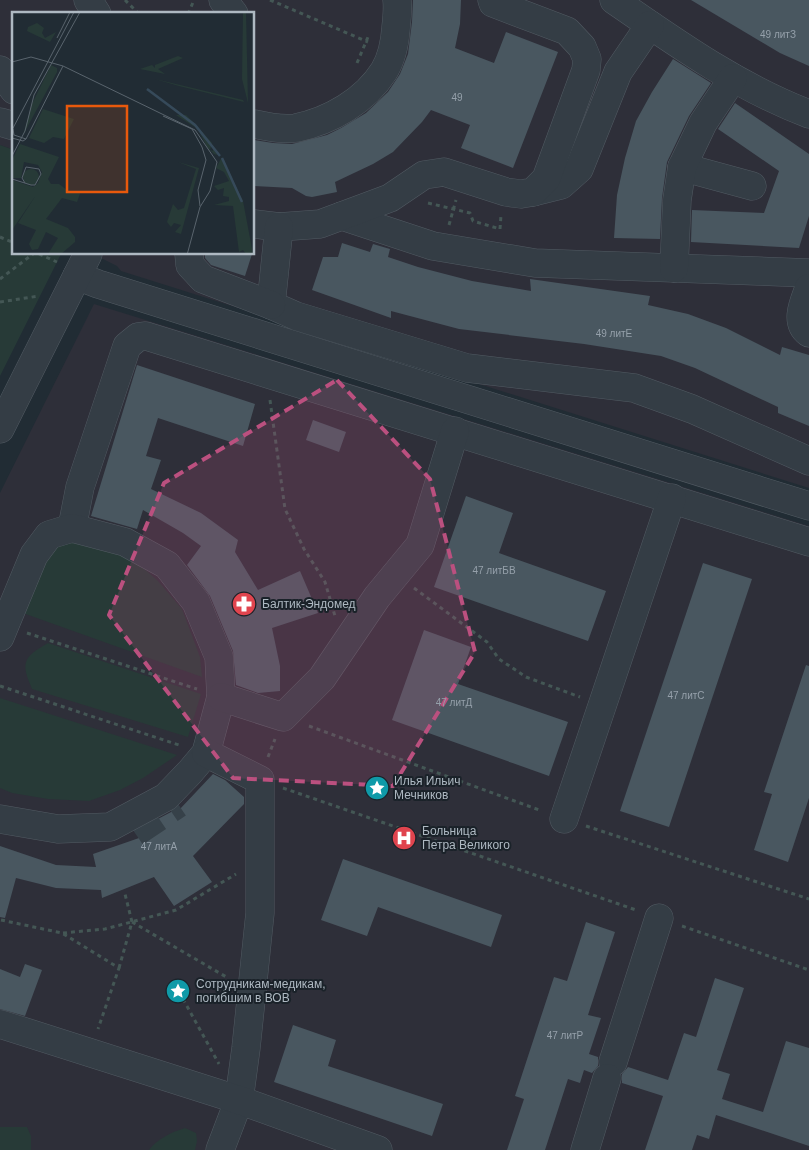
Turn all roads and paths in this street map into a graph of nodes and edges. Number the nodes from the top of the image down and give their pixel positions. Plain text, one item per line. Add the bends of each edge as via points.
1 (88, 0) edge
2 (125, 0) edge
3 (194, 0) edge
4 (219, 0) edge
5 (224, 0) edge
6 (270, 0) edge
7 (397, 0) edge
8 (492, 0) edge
9 (614, 0) edge
10 (96, 12) edge
11 (137, 12) edge
12 (189, 12) edge
13 (213, 12) edge
14 (233, 12) edge
15 (650, 25) junction
16 (371, 31) dead end
17 (368, 42) junction
18 (356, 67) dead end
19 (0, 70) edge
20 (733, 78) junction
21 (12, 87) edge
22 (809, 114) edge
23 (255, 124) edge
24 (682, 167) junction
25 (463, 178) junction
26 (414, 182) junction
27 (752, 186) dead end
28 (506, 192) junction
29 (533, 192) junction
30 (453, 209) junction
31 (342, 216) junction
32 (266, 225) edge
33 (500, 228) junction
34 (0, 237) edge
35 (12, 242) edge
36 (445, 248) junction
37 (32, 255) edge
38 (42, 255) edge
39 (189, 255) edge
40 (499, 257) junction
41 (76, 265) edge
42 (674, 268) junction
43 (809, 273) edge
44 (0, 279) edge
45 (809, 288) edge
46 (46, 295) dead end
47 (0, 302) edge
48 (271, 305) junction
49 (809, 333) edge
50 (266, 372) junction
51 (0, 430) edge
52 (455, 431) junction
53 (809, 461) edge
54 (672, 498) junction
55 (809, 506) edge
56 (72, 528) junction
57 (809, 542) edge
58 (396, 574) junction
59 (335, 617) dead end
60 (1, 630) edge
61 (0, 686) edge
62 (221, 697) junction
63 (602, 705) junction
64 (283, 717) junction
65 (198, 763) junction
66 (260, 780) junction
67 (178, 804) tunnel mouth
68 (0, 819) edge
69 (564, 820) dead end
70 (85, 828) junction
71 (136, 832) tunnel mouth
72 (260, 860) junction
73 (125, 894) dead end
74 (659, 918) junction
75 (1, 920) edge
76 (132, 922) junction
77 (62, 933) junction
78 (119, 968) junction
79 (809, 970) edge
80 (252, 992) junction
81 (182, 999) dead end
82 (0, 1024) edge
83 (90, 1053) junction
84 (220, 1066) dead end
85 (239, 1100) junction
86 (220, 1150) edge
87 (378, 1150) edge
88 (585, 1150) edge

1 - 10 lane
2 - 11 path
3 - 12 path
4 - 13 lane
5 - 14 lane
6 - 17 path
7 - 23 lane via 394,44 384,70 364,95 332,116 294,128
8 - 29 lane via 567,31 582,47 587,59 586,70 546,179
9 - 15 lane
15 - 20 lane
15 - 29 lane via 618,72 579,169 561,185
16 - 17 path
17 - 18 path
19 - 21 lane
20 - 22 lane
20 - 24 lane via 703,123
24 - 27 lane
24 - 42 lane
25 - 26 lane via 444,172 424,175
25 - 28 lane
25 - 30 path
26 - 30 path via 424,201
26 - 31 lane via 390,198
28 - 29 lane
28 - 33 path
30 - 33 path via 470,213 473,221
30 - 36 path
31 - 32 lane via 320,224
31 - 36 lane
32 - 48 lane
33 - 40 path
34 - 35 path
36 - 40 lane
37 - 44 path
38 - 41 path
39 - 48 lane via 190,265 203,279
40 - 42 lane via 535,263
41 - 51 lane
41 - 55 lane via 107,287
42 - 43 lane
45 - 49 lane via 800,312 804,330
46 - 47 path
48 - 53 lane via 296,316 467,368 634,388 692,409
50 - 52 lane
50 - 56 lane via 146,336 138,337 127,346 80,487
50 - 59 path via 285,509 304,549 325,582
52 - 54 lane
52 - 58 lane via 420,545
54 - 57 lane
54 - 63 lane
56 - 60 lane via 49,535 34,555
56 - 62 lane via 126,542 167,565 196,602 219,657
58 - 63 path via 487,642 499,658 526,677
58 - 64 lane via 377,596 322,678
60 - 62 path
61 - 65 path
62 - 64 lane
62 - 65 lane
63 - 69 lane
64 - 66 path
65 - 66 lane
65 - 67 lane
65 - 70 lane via 166,797 110,827
66 - 72 lane
66 - 74 path
68 - 70 lane via 58,829
70 - 71 lane
72 - 76 path via 176,910
72 - 80 lane via 260,913
73 - 76 path
74 - 79 path
74 - 88 lane
75 - 77 path
76 - 77 path via 105,929
76 - 78 path
76 - 80 path
77 - 78 path
78 - 83 path
80 - 85 lane
81 - 84 path
82 - 83 lane
83 - 85 lane
85 - 86 lane
85 - 87 lane

